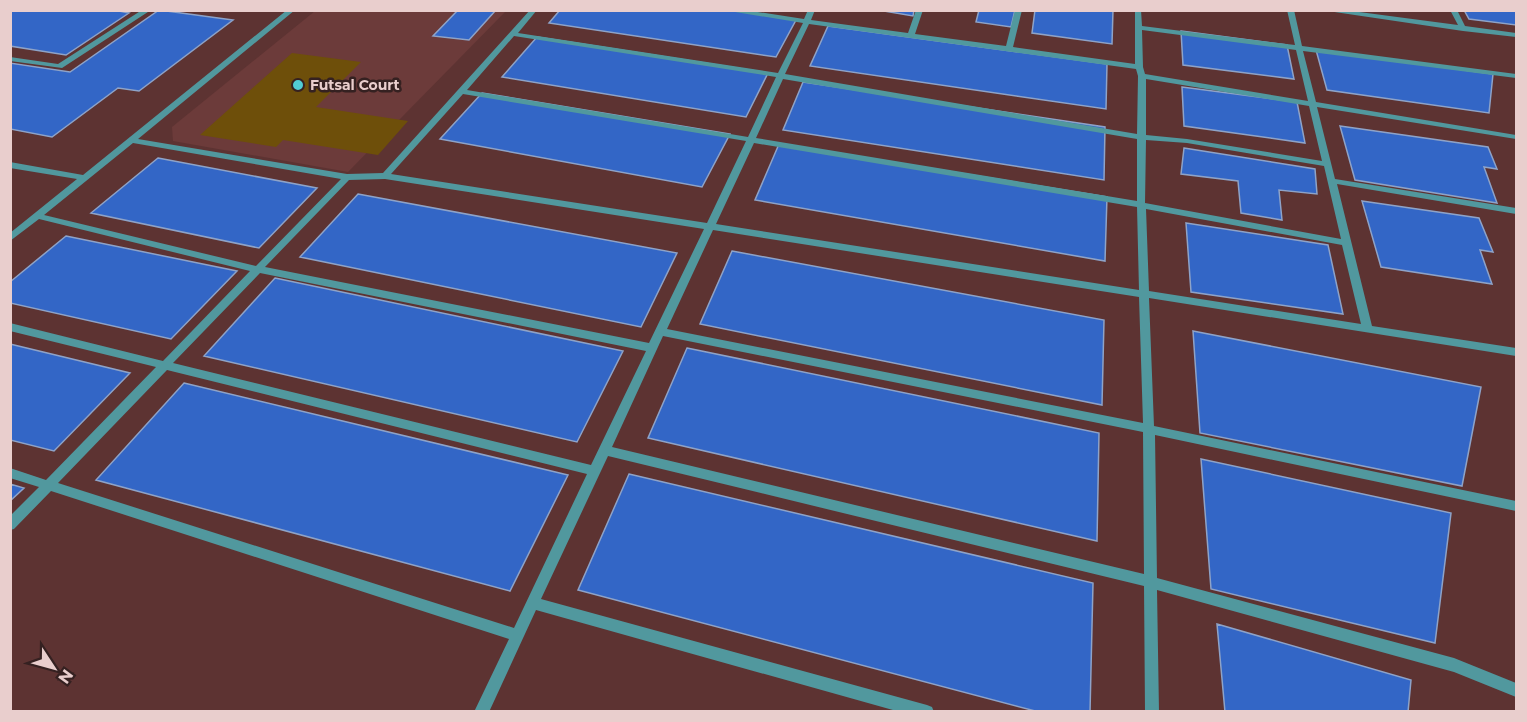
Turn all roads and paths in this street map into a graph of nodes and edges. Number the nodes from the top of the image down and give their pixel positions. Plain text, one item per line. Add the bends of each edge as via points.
1 (148, 10) edge
2 (292, 10) edge
3 (534, 10) edge
4 (726, 10) edge
5 (812, 10) edge
6 (920, 10) edge
7 (1019, 10) edge
8 (1138, 10) edge
9 (1290, 10) edge
10 (1324, 10) edge
11 (1453, 10) edge
12 (1361, 13) edge
13 (807, 22) junction
14 (1137, 27) junction
15 (1463, 28) junction
16 (513, 34) junction
17 (1516, 35) edge
18 (911, 36) junction
19 (1298, 48) junction
20 (1009, 50) junction
21 (10, 59) edge
22 (1141, 72) junction
23 (782, 76) junction
24 (1516, 76) edge
25 (460, 91) junction
26 (1313, 105) junction
27 (1141, 137) junction
28 (1516, 137) edge
29 (132, 140) junction
30 (751, 140) junction
31 (1327, 164) junction
32 (10, 165) edge
33 (385, 176) junction
34 (347, 177) junction
35 (85, 178) junction
36 (1332, 182) junction
37 (1141, 205) junction
38 (1516, 212) edge
39 (37, 216) junction
40 (711, 226) junction
41 (10, 238) edge
42 (1346, 243) junction
43 (256, 269) junction
44 (1145, 294) junction
45 (10, 327) edge
46 (1366, 328) junction
47 (660, 332) junction
48 (653, 348) junction
49 (1516, 352) edge
50 (163, 366) junction
51 (1149, 429) junction
52 (604, 450) junction
53 (594, 471) junction
54 (10, 473) edge
55 (50, 484) junction
56 (1516, 506) edge
57 (10, 525) edge
58 (1151, 582) junction
59 (531, 603) junction
60 (517, 635) junction
61 (1516, 690) edge
62 (481, 711) edge
63 (927, 711) edge
64 (1152, 711) edge

1 - 21 street via 59,66
2 - 29 street
3 - 16 street
4 - 13 street
5 - 13 street
6 - 18 street
7 - 20 street
8 - 14 street
9 - 19 street
10 - 12 street
11 - 15 street
12 - 15 street
13 - 18 street
13 - 23 street
14 - 19 street
14 - 22 street
15 - 17 street
16 - 23 street
16 - 25 street
18 - 20 street
19 - 24 street
19 - 26 street
20 - 22 street
22 - 26 street
22 - 27 street
23 - 27 street
23 - 30 street
25 - 30 street
25 - 33 street
26 - 28 street
26 - 31 street
27 - 31 street
27 - 37 street
29 - 34 street
29 - 35 street
30 - 37 street
30 - 40 street
31 - 36 street
32 - 35 street
33 - 34 street
33 - 40 street
34 - 43 street
35 - 39 street
36 - 38 street
36 - 42 street
37 - 42 street
37 - 44 street
39 - 41 street
39 - 43 street
40 - 44 street
40 - 47 street
42 - 46 street
43 - 48 street
43 - 50 street
44 - 46 street
44 - 51 street
45 - 50 street
46 - 49 street
47 - 48 street
47 - 51 street
48 - 52 street
50 - 53 street
50 - 55 street
51 - 56 street
51 - 58 street
52 - 53 street
52 - 58 street
53 - 59 street
54 - 55 street
55 - 57 street
55 - 60 street
58 - 61 street via 1454,665
58 - 64 street
59 - 60 street
59 - 63 street
60 - 62 street

